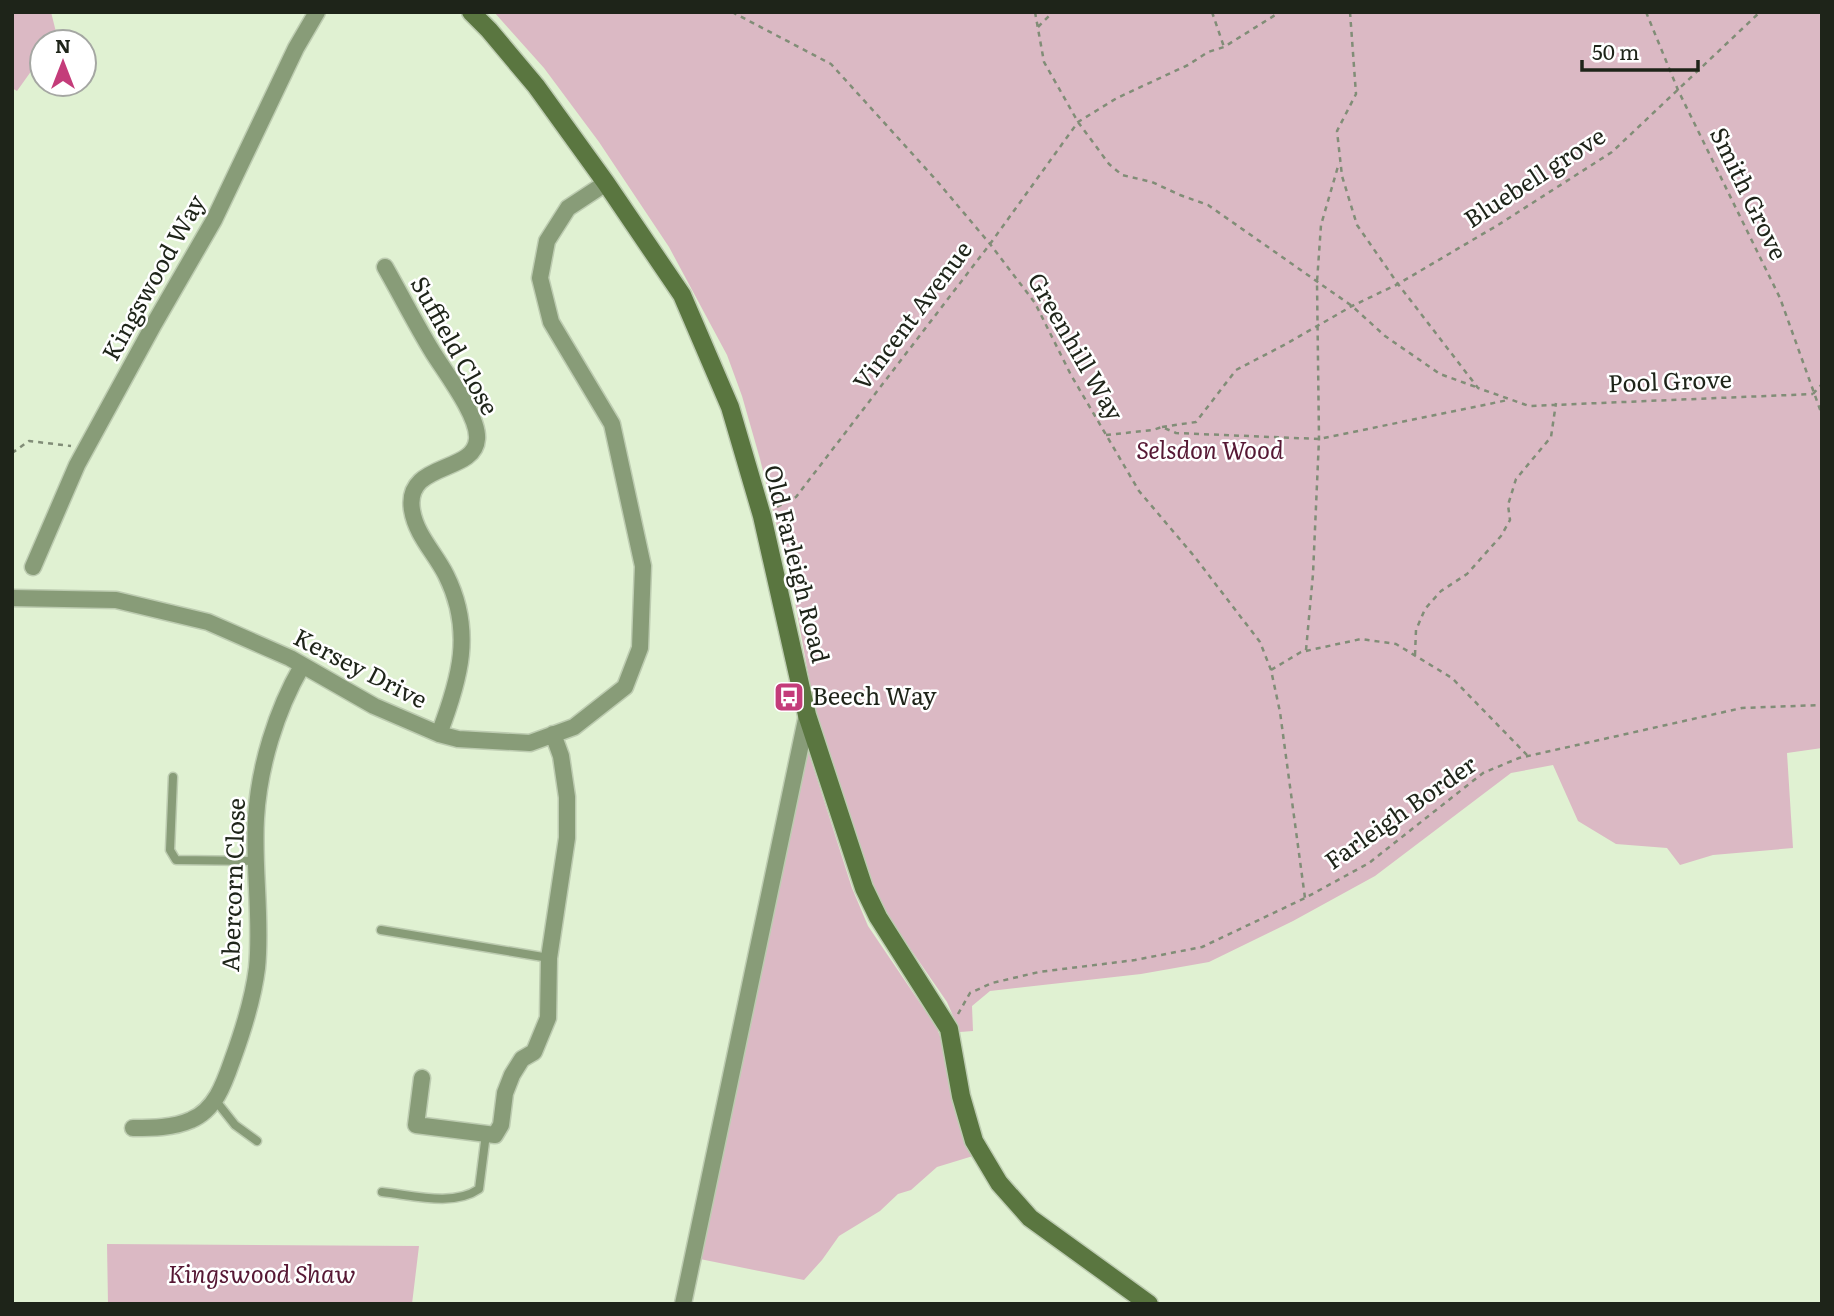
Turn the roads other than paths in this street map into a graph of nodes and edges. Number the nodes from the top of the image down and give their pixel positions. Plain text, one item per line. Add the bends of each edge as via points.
1 (317, 12) edge
2 (471, 12) edge
3 (606, 183) junction
4 (385, 267) dead end
5 (33, 567) dead end
6 (12, 599) edge
7 (303, 666) junction
8 (807, 715) junction
9 (439, 734) junction
10 (553, 734) junction
11 (173, 778) dead end
12 (257, 861) junction
13 (381, 930) dead end
14 (549, 958) junction
15 (422, 1077) dead end
16 (216, 1101) junction
17 (133, 1128) dead end
18 (486, 1134) junction
19 (257, 1141) dead end
20 (382, 1192) dead end
21 (683, 1304) edge
22 (1149, 1304) edge

1 - 5 street, Kingswood Way via 214,220 87,447
2 - 3 street, Old Farleigh Road via 536,86
3 - 8 street, Old Farleigh Road via 682,295 730,407 762,516
3 - 10 street, Kersey Drive via 568,208 547,241 540,278 551,322 612,424 643,566 640,648 625,687 574,727
4 - 9 street, Suffield Close via 477,433 473,452 426,475 411,500 414,520 449,584 462,631 458,680
6 - 7 street, Kersey Drive via 116,600 154,608 208,622
7 - 9 street, Kersey Drive via 374,706
7 - 12 street, Abercorn Close via 289,690 262,769
8 - 21 street
8 - 22 street, Old Farleigh Road via 877,917 949,1029 974,1141 999,1183 1030,1219
9 - 10 street, Kersey Drive via 530,743
10 - 14 street via 565,783 567,838
11 - 12 lane via 170,850 176,860
12 - 16 street, Abercorn Close via 257,967 247,1020
13 - 14 lane
14 - 18 street via 548,1018 534,1052 522,1059 512,1076 501,1125 495,1135
15 - 18 street via 415,1125
16 - 17 street via 192,1120
16 - 19 lane via 235,1125
18 - 20 lane via 479,1189 468,1197

